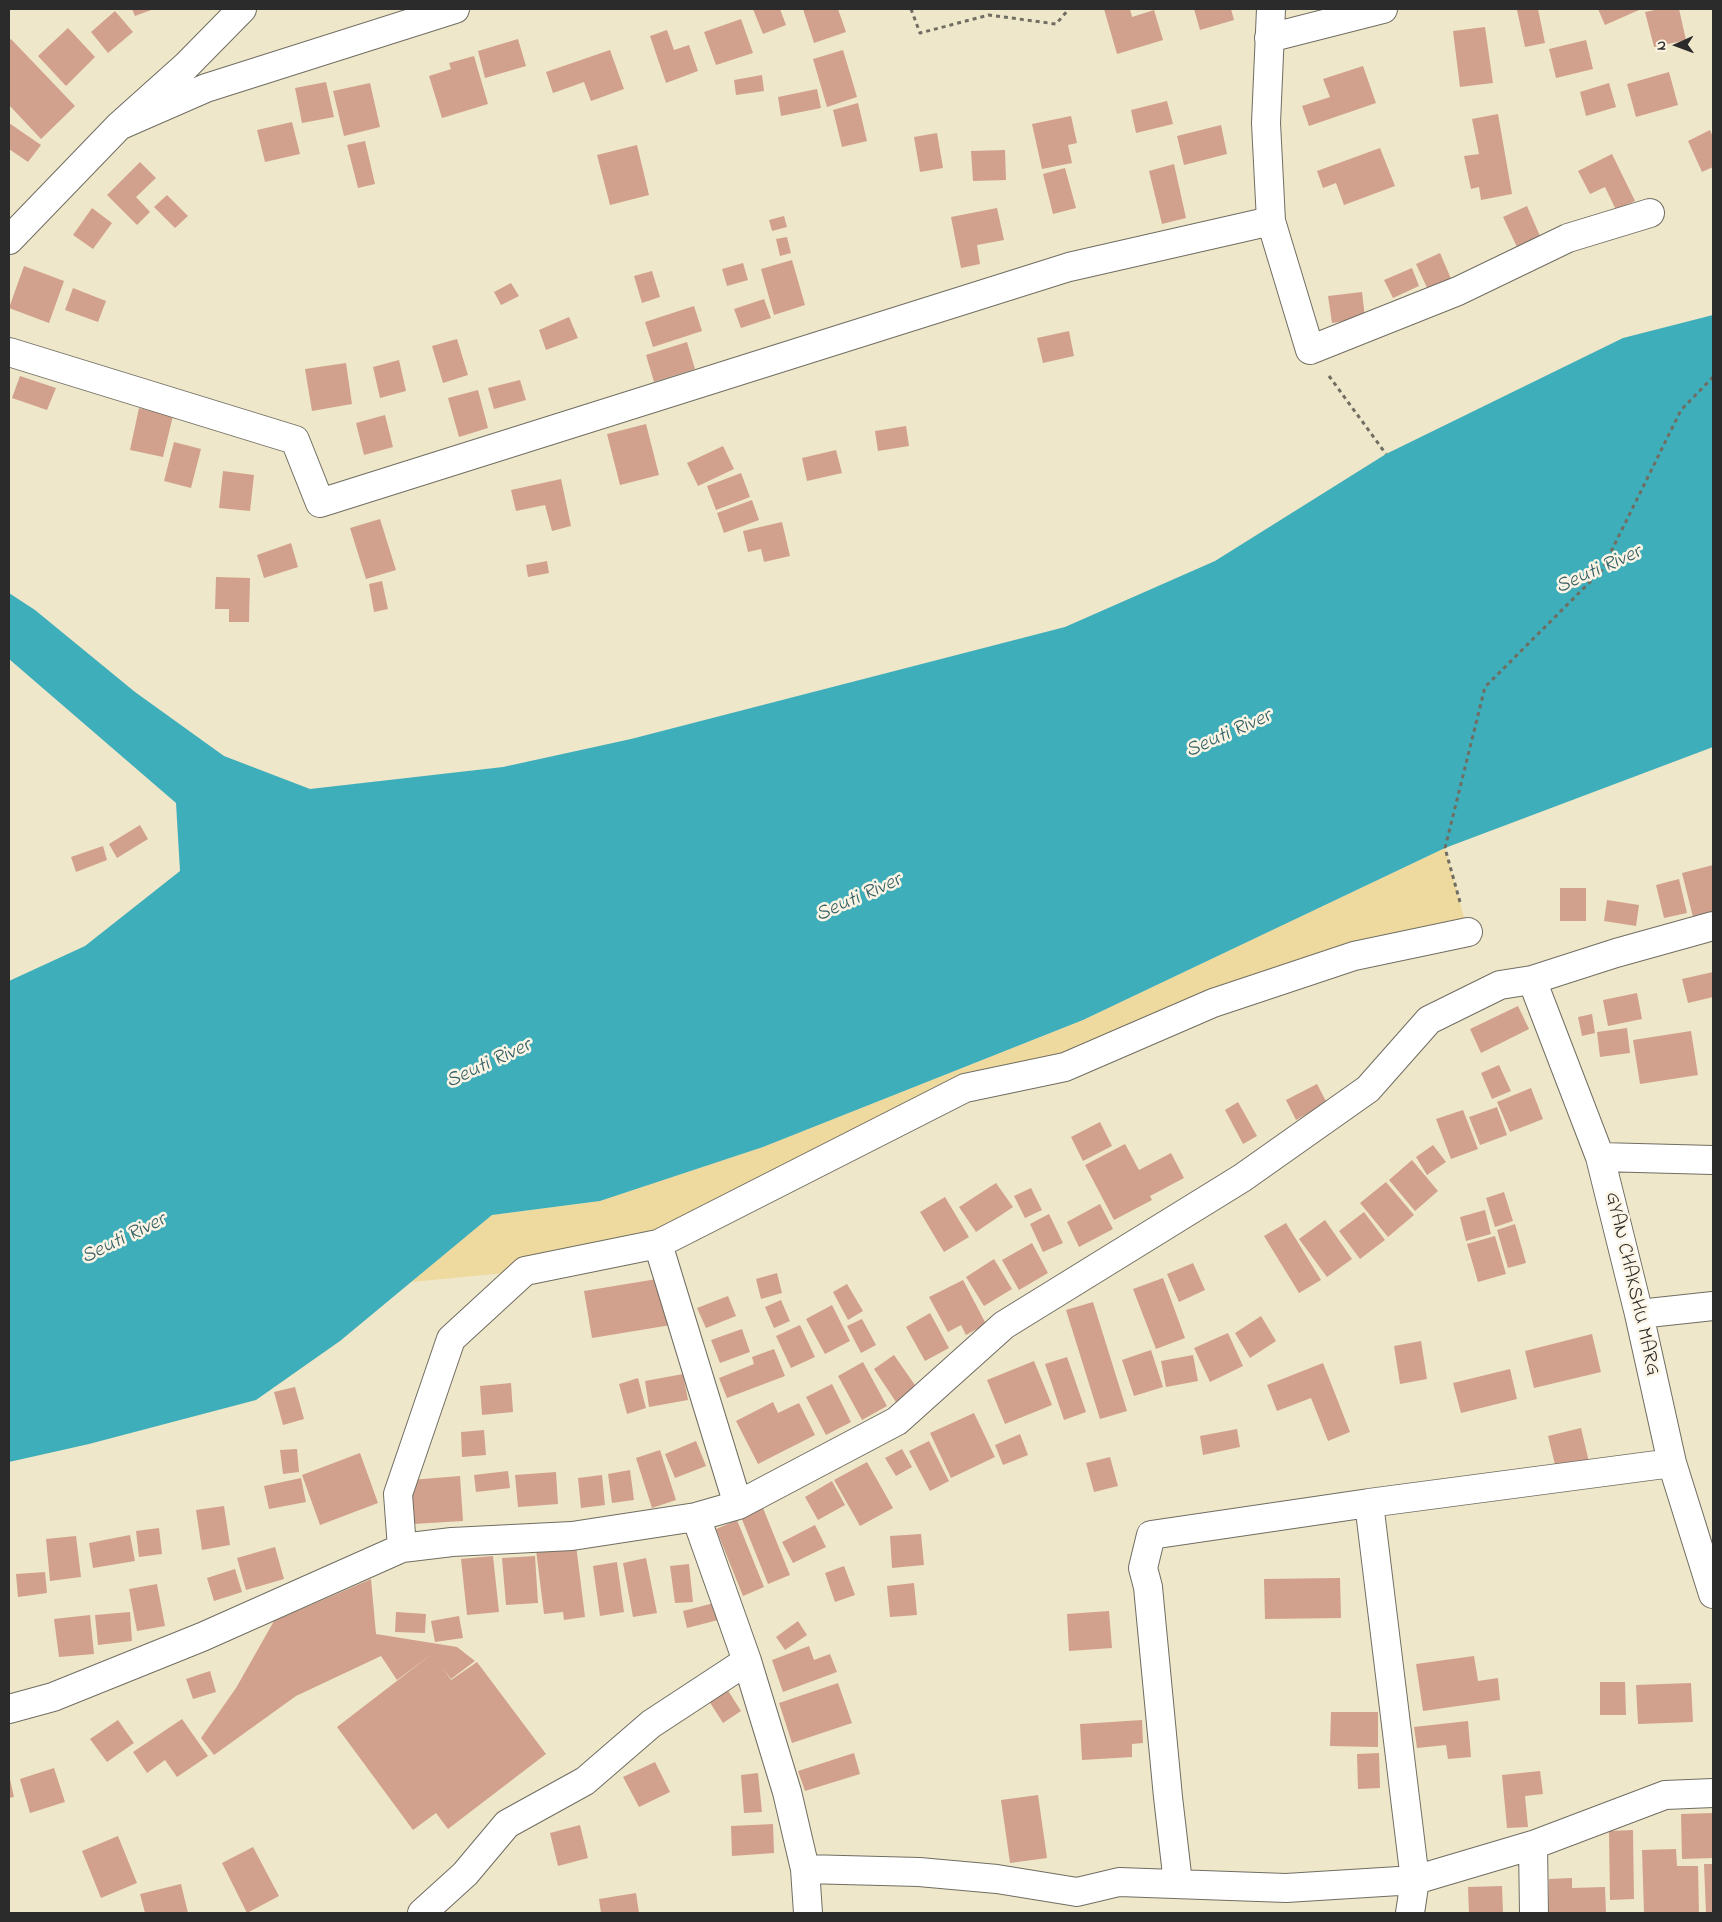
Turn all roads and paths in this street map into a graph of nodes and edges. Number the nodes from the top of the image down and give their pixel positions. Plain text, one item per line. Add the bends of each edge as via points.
1 (242, 9) edge
2 (456, 9) edge
3 (912, 9) edge
4 (1069, 9) edge
5 (1271, 9) edge
6 (1383, 9) edge
7 (1268, 38) junction
8 (119, 126) junction
9 (1650, 213) dead end
10 (1271, 221) junction
11 (9, 240) edge
12 (1310, 350) junction
13 (9, 352) edge
14 (1713, 377) edge
15 (1386, 454) dead end
16 (1445, 848) dead end
17 (1713, 926) edge
18 (1468, 932) dead end
19 (1532, 980) junction
20 (1600, 1157) junction
21 (1713, 1160) edge
22 (658, 1244) junction
23 (1713, 1306) edge
24 (1640, 1314) junction
25 (1672, 1463) junction
26 (1369, 1503) junction
27 (738, 1505) junction
28 (696, 1517) junction
29 (402, 1548) junction
30 (1713, 1594) edge
31 (747, 1661) junction
32 (9, 1709) edge
33 (1713, 1793) edge
34 (1534, 1846) junction
35 (806, 1869) junction
36 (1415, 1880) junction
37 (1178, 1883) junction
38 (1076, 1903) edge
39 (422, 1913) edge
40 (808, 1913) edge
41 (1410, 1913) edge
42 (1534, 1913) edge

1 - 8 street via 186,66
2 - 8 street via 206,88
3 - 4 path via 920,33 989,15 1056,24
5 - 7 street
6 - 7 street
7 - 10 street via 1266,123
8 - 11 street
9 - 12 street via 1568,238 1458,290
10 - 12 street
10 - 13 street via 1069,267 320,504 295,440
12 - 15 path
14 - 16 path via 1681,410 1602,570 1485,687
17 - 19 street
18 - 22 street via 1354,956 1212,1004 1065,1067 965,1088
19 - 20 street, GYAN CHAKSHU MARG
19 - 27 street via 1500,985 1428,1020 1368,1089 1242,1178 1004,1325 897,1421
20 - 21 street
20 - 24 street, GYAN CHAKSHU MARG
22 - 27 street
22 - 29 street via 525,1271 451,1339 398,1494
23 - 24 street
24 - 25 street, GYAN CHAKSHU MARG
25 - 26 street
25 - 30 street, GYAN CHAKSHU MARG
26 - 36 street
26 - 37 street via 1151,1535 1142,1568 1148,1587
27 - 28 street
28 - 29 street via 572,1536
28 - 31 street
29 - 32 street via 202,1637 53,1697
31 - 35 street via 787,1792
31 - 39 street via 651,1724 585,1781 507,1824 464,1874
33 - 34 street via 1665,1795
34 - 36 street
34 - 42 street
35 - 38 street via 997,1879
35 - 40 street
36 - 37 street via 1286,1888
36 - 41 street
37 - 38 street via 1119,1882

